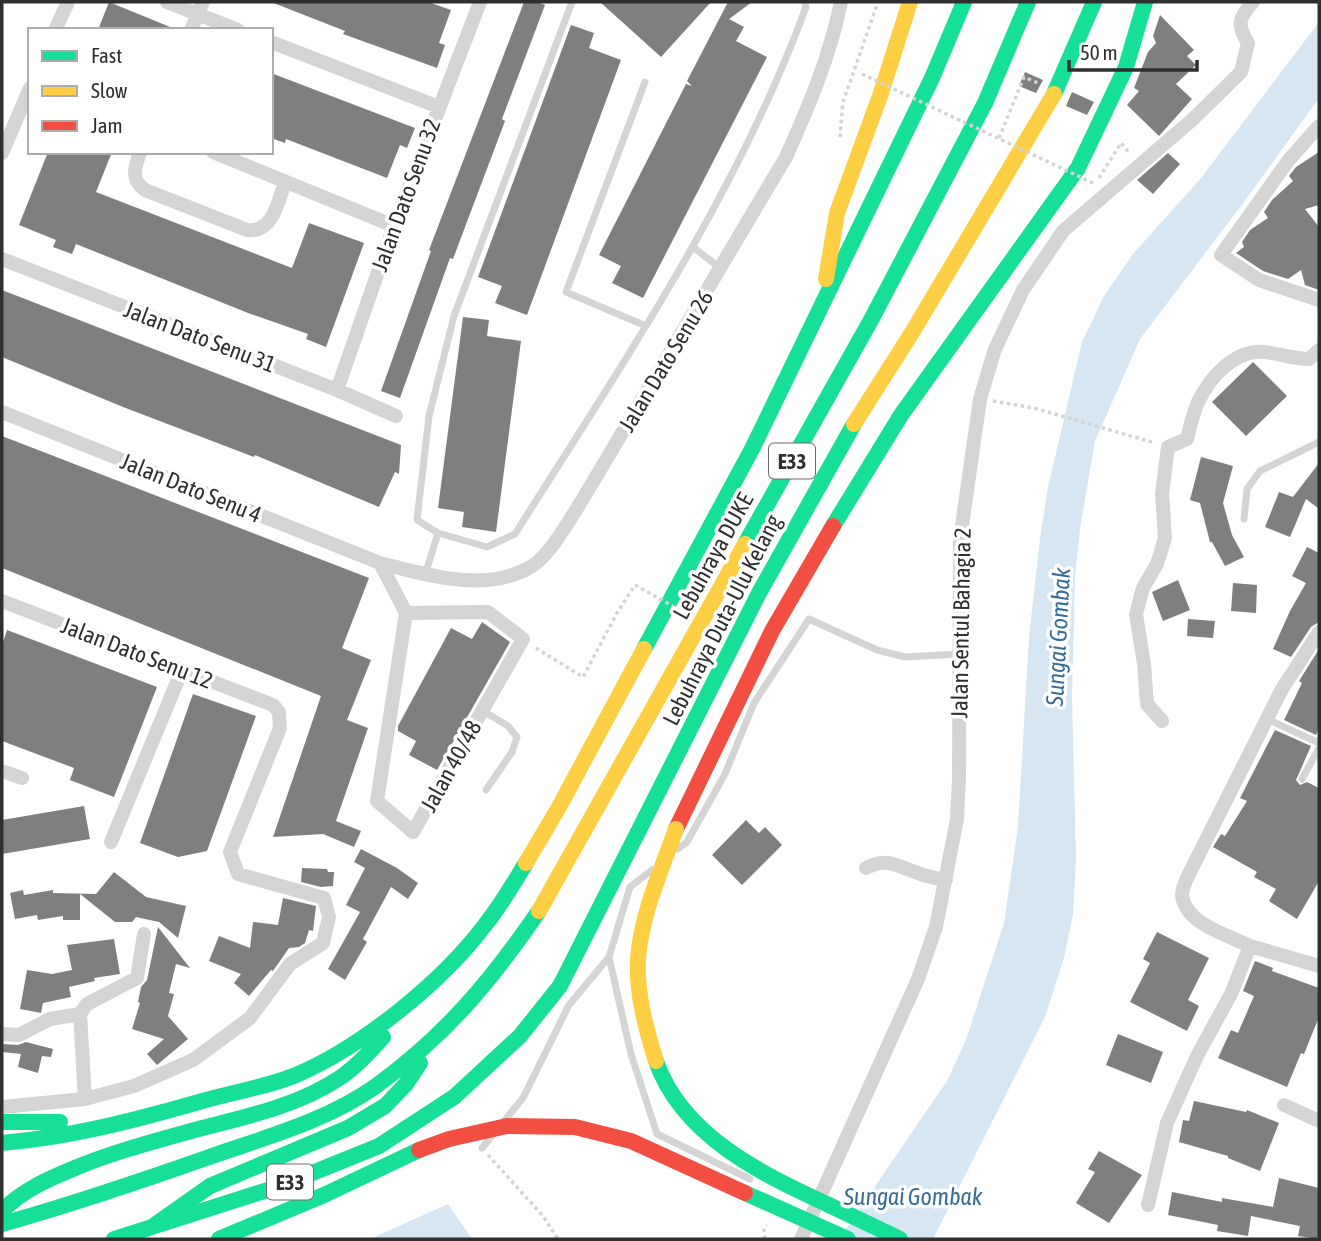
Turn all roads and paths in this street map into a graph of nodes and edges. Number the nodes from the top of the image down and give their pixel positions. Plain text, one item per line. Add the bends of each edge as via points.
1 (68, 2) edge
2 (167, 2) edge
3 (480, 2) edge
4 (572, 2) edge
5 (805, 2) edge
6 (841, 2) edge
7 (878, 2) edge
8 (910, 2) edge
9 (964, 2) edge
10 (1028, 2) edge
11 (1094, 2) edge
12 (1145, 2) edge
13 (1253, 2) edge
14 (200, 8) edge
15 (56, 28) edge
16 (192, 28) edge
17 (235, 28) edge
18 (273, 44) edge
19 (862, 74) dead end
20 (645, 82) dead end
21 (1055, 91) junction
22 (28, 92) edge
23 (439, 107) junction
24 (1319, 126) edge
25 (999, 138) junction
26 (840, 143) dead end
27 (1121, 144) dead end
28 (3, 147) edge
29 (140, 154) edge
30 (219, 154) edge
31 (285, 182) junction
32 (394, 226) junction
33 (693, 247) junction
34 (2, 260) edge
35 (721, 269) junction
36 (825, 294) junction
37 (1319, 300) edge
38 (646, 326) junction
39 (1319, 350) edge
40 (337, 390) junction
41 (981, 399) junction
42 (2, 412) edge
43 (396, 416) dead end
44 (1152, 442) dead end
45 (1319, 442) edge
46 (840, 462) junction
47 (1244, 519) dead end
48 (438, 533) junction
49 (380, 563) junction
50 (425, 575) junction
51 (2, 601) edge
52 (406, 613) junction
53 (687, 614) dead end
54 (1319, 632) edge
55 (523, 639) junction
56 (959, 654) junction
57 (182, 670) junction
58 (482, 710) junction
59 (1267, 719) junction
60 (1162, 721) dead end
61 (1319, 746) edge
62 (2, 771) edge
63 (22, 778) dead end
64 (1302, 779) dead end
65 (486, 790) dead end
66 (676, 829) junction
67 (111, 842) dead end
68 (866, 868) dead end
69 (946, 880) junction
70 (144, 934) dead end
71 (1251, 946) junction
72 (609, 957) junction
73 (1319, 966) edge
74 (407, 1004) junction
75 (80, 1014) junction
76 (2, 1034) edge
77 (439, 1035) junction
78 (211, 1098) junction
79 (85, 1099) junction
80 (1284, 1105) dead end
81 (2, 1108) edge
82 (1319, 1121) edge
83 (2, 1122) edge
84 (2, 1143) edge
85 (482, 1148) joint
86 (763, 1186) dead end
87 (1147, 1205) dead end
88 (2, 1211) edge
89 (2, 1224) edge
90 (240, 1234) edge
91 (114, 1239) edge
92 (144, 1239) edge
93 (219, 1239) edge
94 (558, 1239) edge
95 (800, 1239) edge
96 (848, 1239) edge
97 (900, 1239) edge

1 - 15 street
2 - 14 street
3 - 23 street, Jalan Dato Senu 32
4 - 48 lane via 454,316 429,416 416,520
5 - 33 lane via 761,117
6 - 35 street, Jalan Dato Senu 26 via 834,38 807,110
7 - 26 path via 843,102
8 - 36 highway via 877,106 835,213
9 - 36 highway, Lebuhraya DUKE / E33 via 932,78
10 - 77 highway, Lebuhraya DUKE / E33 via 985,103 871,320 539,911 493,976
11 - 21 highway
12 - 66 highway via 1100,127 1077,168 863,474 772,631
13 - 41 street, Jalan Sentul Bahagia 2 via 1242,15 1240,30 1248,43 1241,72 1063,231 1023,290 995,349
14 - 16 street
14 - 17 street
18 - 23 street
19 - 25 path, bridge
20 - 38 lane via 566,292
21 - 25 path via 1024,77
21 - 46 highway
22 - 28 street
23 - 32 street, Jalan Dato Senu 32
24 - 37 street via 1288,161 1221,255 1259,280
25 - 27 path, bridge via 1095,184
29 - 31 street via 134,176 145,190 247,230 265,227
30 - 31 street
31 - 32 street
32 - 40 street, Jalan Dato Senu 32
33 - 35 lane
33 - 38 lane
34 - 40 street, Jalan Dato Senu 31
35 - 50 street, Jalan Dato Senu 26 via 559,537 534,565 507,576 474,581
36 - 74 highway, Lebuhraya DUKE / E33 via 752,449 553,818 484,927
38 - 48 lane via 516,534 487,547
39 - 60 street via 1309,359 1264,352 1241,355 1212,379 1197,404 1187,439 1168,447 1162,494 1165,538 1136,614 1147,704
40 - 43 street, Jalan Dato Senu 31
41 - 44 path via 1034,408
41 - 56 street, Jalan Sentul Bahagia 2 via 960,540
42 - 49 street, Jalan Dato Senu 4
45 - 47 lane via 1260,471 1247,489
46 - 66 highway via 706,750
46 - 91 highway, Lebuhraya Duta-Ulu Kelang / E33, bridge via 759,593 560,986 520,1036 454,1097 379,1146 280,1186
48 - 50 lane
49 - 50 street, Jalan Dato Senu 26
49 - 52 street
51 - 57 street, Jalan Dato Senu 12
52 - 55 street via 488,612
52 - 58 street, Jalan 40/48 via 377,801 413,832
53 - 55 path, bridge via 635,585 583,677
54 - 59 street
55 - 58 street, Jalan 40/48
56 - 69 street, Jalan Sentul Bahagia 2 via 957,819
56 - 72 lane via 905,657 877,650 809,618 754,703 725,774 687,842 630,887
57 - 67 street
57 - 79 street, Jalan Dato Senu 12 via 273,705 279,712 280,727 230,852 238,874 324,898 329,917 323,943 290,964 250,1018 193,1060 134,1086
58 - 65 lane via 517,737
59 - 61 lane
59 - 71 street via 1182,892 1186,909 1206,925
61 - 64 lane
62 - 63 street
66 - 97 highway, bridge via 647,909 639,954 640,999 663,1080 727,1152 769,1178
68 - 69 street via 879,862 898,864
69 - 95 street, Jalan Sentul Bahagia 2 via 918,979 809,1208
70 - 75 street via 136,978 87,1004
71 - 73 street
71 - 87 street via 1167,1123
72 - 85 lane via 569,1005 523,1098
72 - 86 lane via 631,1054 657,1134
74 - 78 highway via 340,1053 308,1069 270,1085
74 - 88 highway via 379,1043 328,1084 282,1107 80,1165 41,1183
75 - 76 street via 50,1019 19,1035
75 - 79 street
77 - 89 highway via 376,1086 306,1124 71,1205
77 - 92 highway via 406,1084 385,1105 348,1128 210,1186 152,1227
78 - 83 highway via 52,1123
78 - 84 highway via 83,1133
79 - 81 street
80 - 82 street
85 - 94 path
90 - 93 highway
90 - 96 highway, bridge via 449,1139 507,1126 541,1125 575,1127 631,1141

